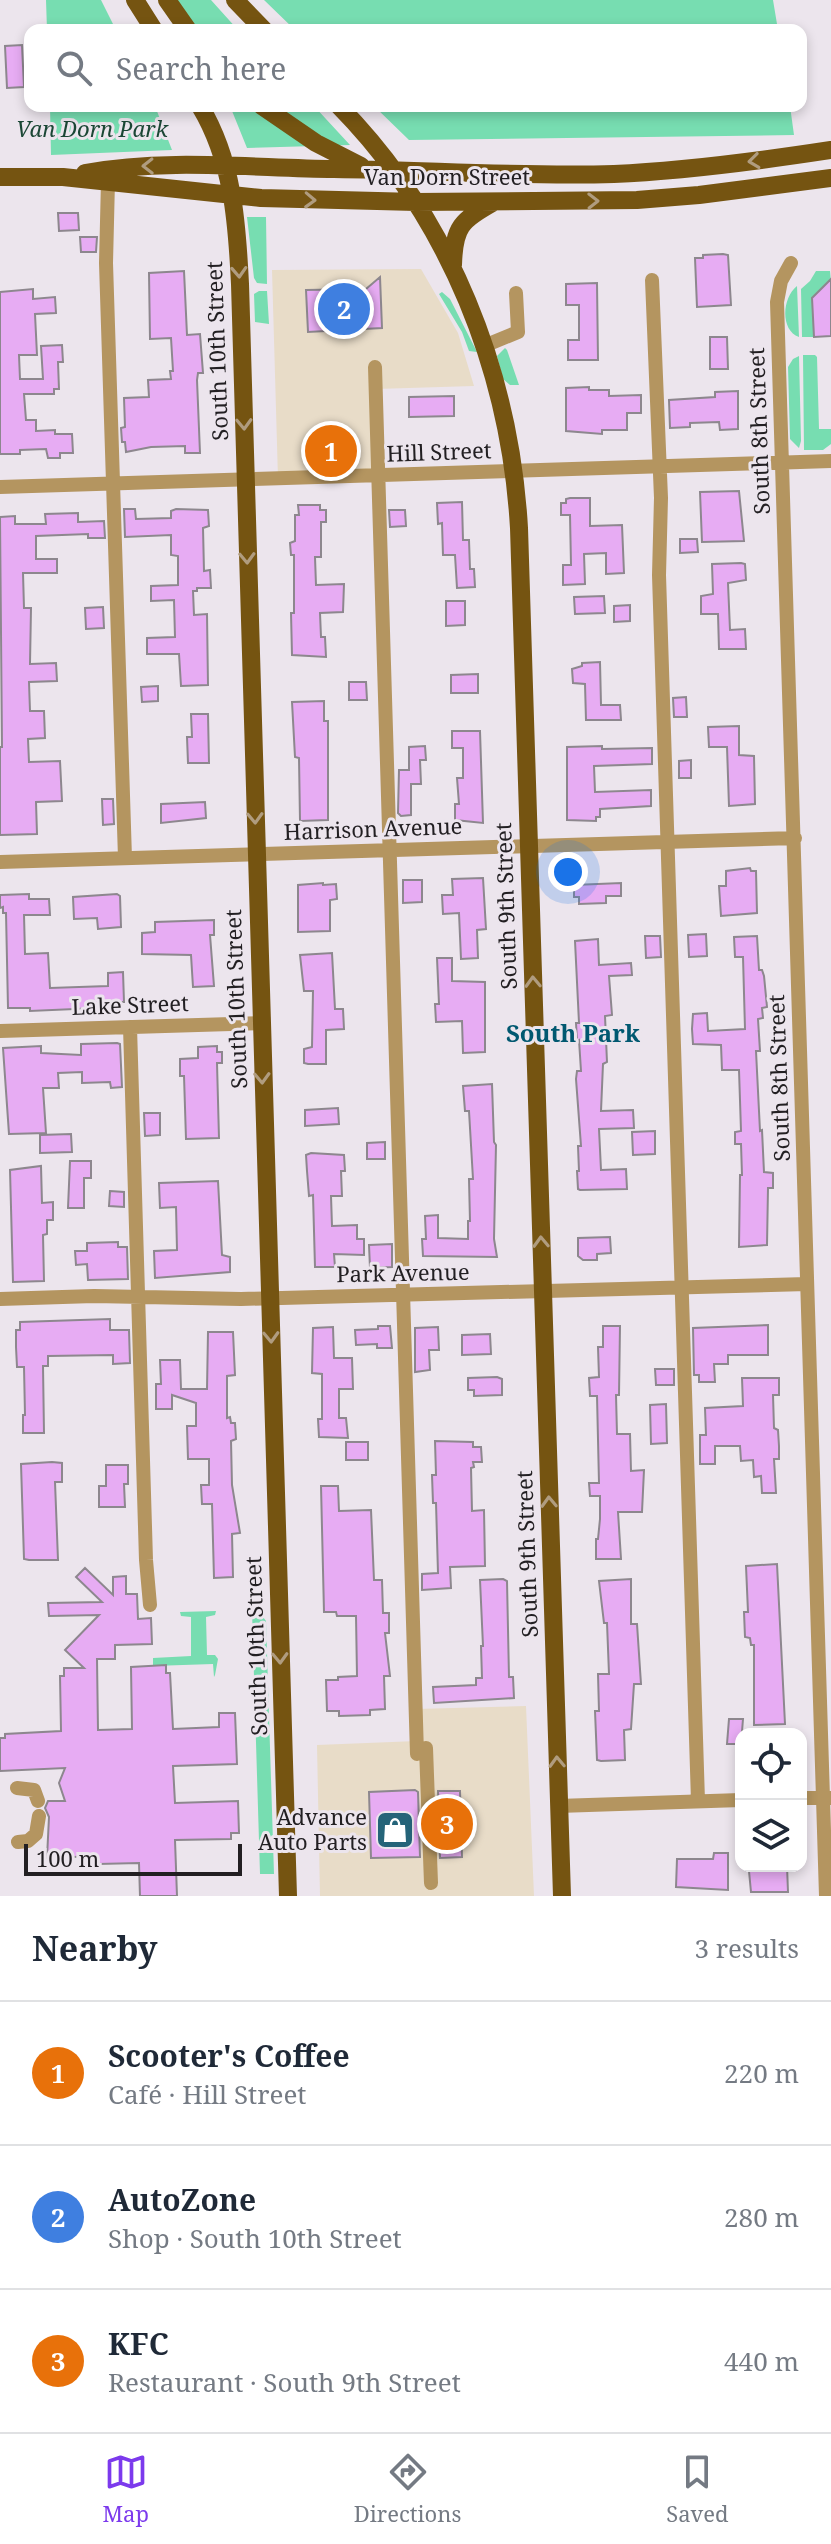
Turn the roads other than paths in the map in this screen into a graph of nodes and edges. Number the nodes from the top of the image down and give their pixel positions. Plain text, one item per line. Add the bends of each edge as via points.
1 (135, 0) edge
2 (167, 0) edge
3 (235, 0) edge
4 (150, 24) edge
5 (184, 24) edge
6 (258, 24) edge
7 (203, 112) edge
8 (271, 112) edge
9 (344, 112) edge
10 (831, 150) edge
11 (226, 165) junction
12 (368, 169) junction
13 (400, 176) junction
14 (0, 177) edge
15 (63, 177) junction
16 (831, 178) edge
17 (108, 181) junction
18 (232, 195) junction
19 (494, 201) junction
20 (515, 201) junction
21 (416, 202) junction
22 (791, 263) dead end
23 (453, 268) junction
24 (652, 280) dead end
25 (516, 293) dead end
26 (484, 346) junction
27 (375, 367) dead end
28 (831, 461) edge
29 (783, 463) junction
30 (659, 467) junction
31 (514, 471) junction
32 (379, 476) junction
33 (245, 480) junction
34 (112, 483) junction
35 (0, 487) edge
36 (795, 838) junction
37 (668, 842) junction
38 (529, 846) junction
39 (388, 850) junction
40 (256, 854) junction
41 (125, 858) junction
42 (0, 862) edge
43 (261, 1023) junction
44 (130, 1027) junction
45 (0, 1031) edge
46 (807, 1284) junction
47 (682, 1287) junction
48 (542, 1291) junction
49 (403, 1295) junction
50 (269, 1297) junction
51 (139, 1298) junction
52 (0, 1299) edge
53 (150, 1605) dead end
54 (17, 1788) dead end
55 (827, 1798) edge
56 (735, 1800) edge
57 (698, 1801) junction
58 (558, 1806) junction
59 (18, 1842) dead end
60 (431, 1883) dead end
61 (288, 1896) edge
62 (562, 1896) edge
63 (826, 1896) edge

1 - 4 main road
2 - 5 main road
3 - 6 main road
7 - 11 main road, South 10th Street
8 - 12 main road
9 - 13 main road, South 9th Street
10 -> 13 main road, Van Dorn Street via 628,173
11 - 12 main road, Van Dorn Street
11 -> 15 main road, Van Dorn Street via 117,167
11 - 18 main road, South 10th Street
12 - 13 main road, Van Dorn Street
13 - 20 main road via 464,196
13 - 21 main road, South 9th Street
14 - 15 main road, Van Dorn Street
15 - 17 main road, Van Dorn Street
20 -> 16 main road, Van Dorn Street via 669,198
17 - 18 main road, Van Dorn Street
17 - 34 street
18 -> 21 main road, Van Dorn Street
18 -> 33 main road, South 10th Street
19 - 20 main road, Van Dorn Street
19 - 21 main road, Van Dorn Street
19 - 23 main road via 457,231
21 - 23 main road, South 9th Street
22 - 29 street, South 8th Street via 777,302
23 - 26 main road, South 9th Street
24 - 30 street
25 - 26 street via 518,332
26 - 31 main road, South 9th Street
27 - 32 street
28 - 29 street, Hill Street
29 - 30 street, Hill Street
29 - 36 street, South 8th Street
30 - 31 street, Hill Street
30 - 37 street
31 - 32 street, Hill Street
31 - 38 main road, South 9th Street
32 - 33 street, Hill Street
32 - 39 street
33 - 34 street, Hill Street
33 -> 40 main road, South 10th Street
34 - 35 street, Hill Street
34 - 41 street
36 - 37 street, Harrison Avenue
36 - 46 street, South 8th Street
37 - 38 street, Harrison Avenue
37 - 47 street
38 - 39 street, Harrison Avenue
48 -> 38 main road, South 9th Street
39 - 40 street, Harrison Avenue
39 - 49 street
40 - 41 street, Harrison Avenue
40 - 43 main road, South 10th Street
41 - 42 street, Harrison Avenue
43 - 44 street, Lake Street
43 -> 50 main road, South 10th Street
44 - 45 street, Lake Street
44 - 51 street
46 - 47 street, Park Avenue
46 - 55 street, South 8th Street
47 - 48 street, Park Avenue
47 - 57 street
48 - 49 street, Park Avenue
58 -> 48 main road, South 9th Street
49 - 50 street, Park Avenue
49 - 60 street
50 - 51 street, Park Avenue
50 -> 61 main road, South 10th Street
51 - 52 street, Park Avenue
51 - 53 street
54 - 59 street via 34,1790 39,1809 33,1838
55 - 63 street, South 8th Street
56 - 57 street
57 - 58 street
58 - 62 main road, South 9th Street

